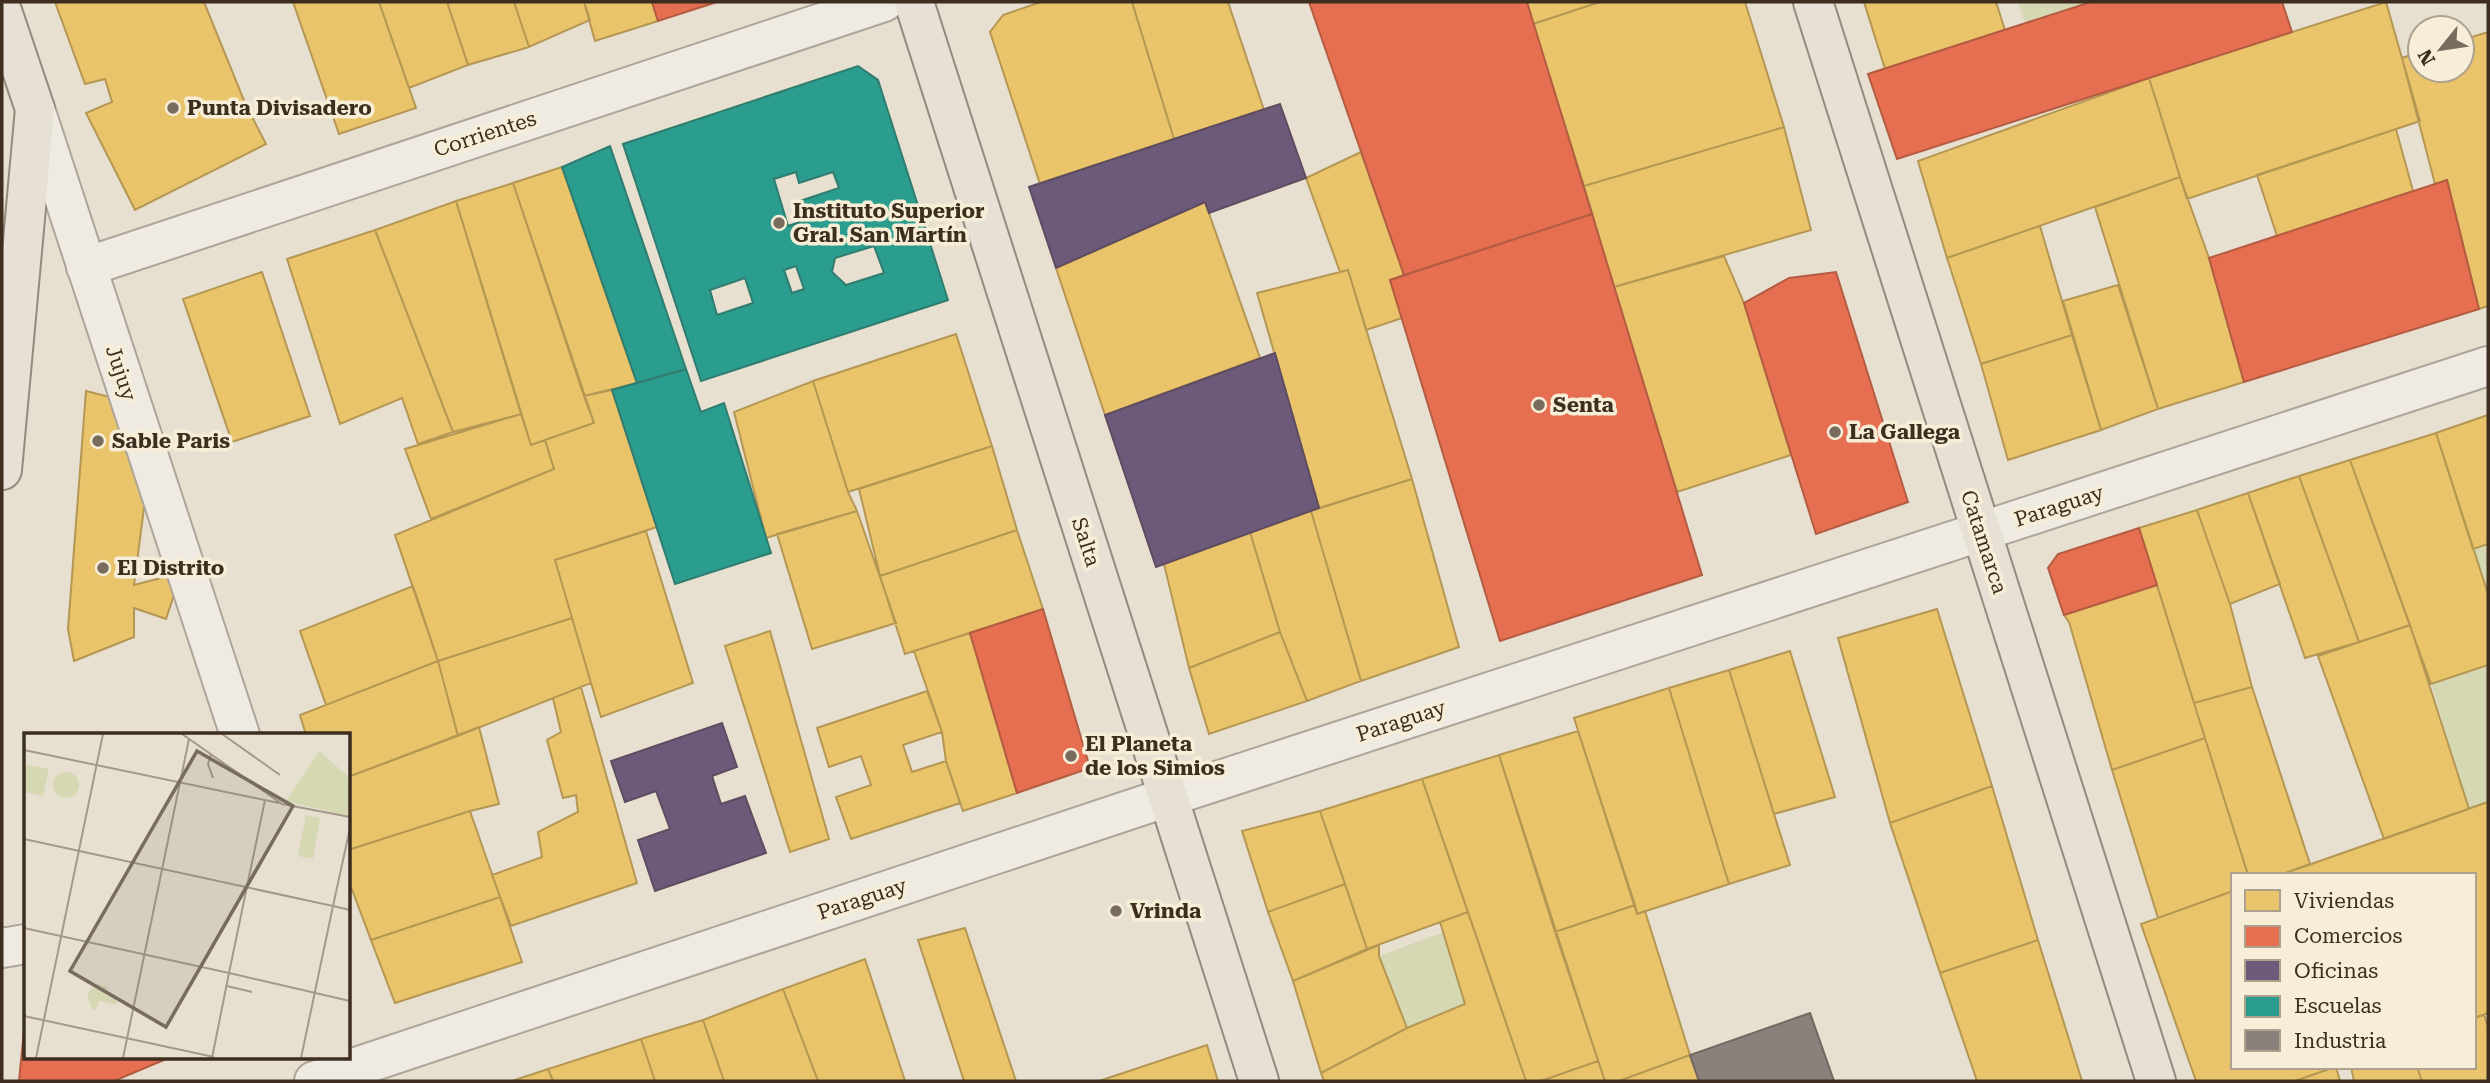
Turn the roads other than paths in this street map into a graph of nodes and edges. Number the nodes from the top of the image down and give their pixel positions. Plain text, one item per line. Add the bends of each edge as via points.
1 (884, 2) edge
2 (914, 2) edge
3 (1813, 2) edge
4 (2, 11) edge
5 (35, 108) junction
6 (86, 267) junction
7 (2488, 366) edge
8 (2, 470) edge
9 (1981, 531) junction
10 (239, 733) edge
11 (1168, 797) junction
12 (24, 944) edge
13 (2, 948) edge
14 (350, 1069) edge
15 (314, 1081) edge
16 (1259, 1081) edge
17 (2156, 1081) edge

1 - 6 street, Corrientes
2 - 11 main road, Salta
3 - 9 main road, Catamarca
4 - 5 main road, Jujuy
5 - 6 street, Jujuy
5 - 8 main road
6 - 10 street, Jujuy
7 - 9 street, Paraguay
9 - 11 street, Paraguay
9 - 17 main road, Catamarca
11 - 14 street, Paraguay
11 - 16 main road, Salta
12 - 13 street
14 - 15 street, Paraguay

